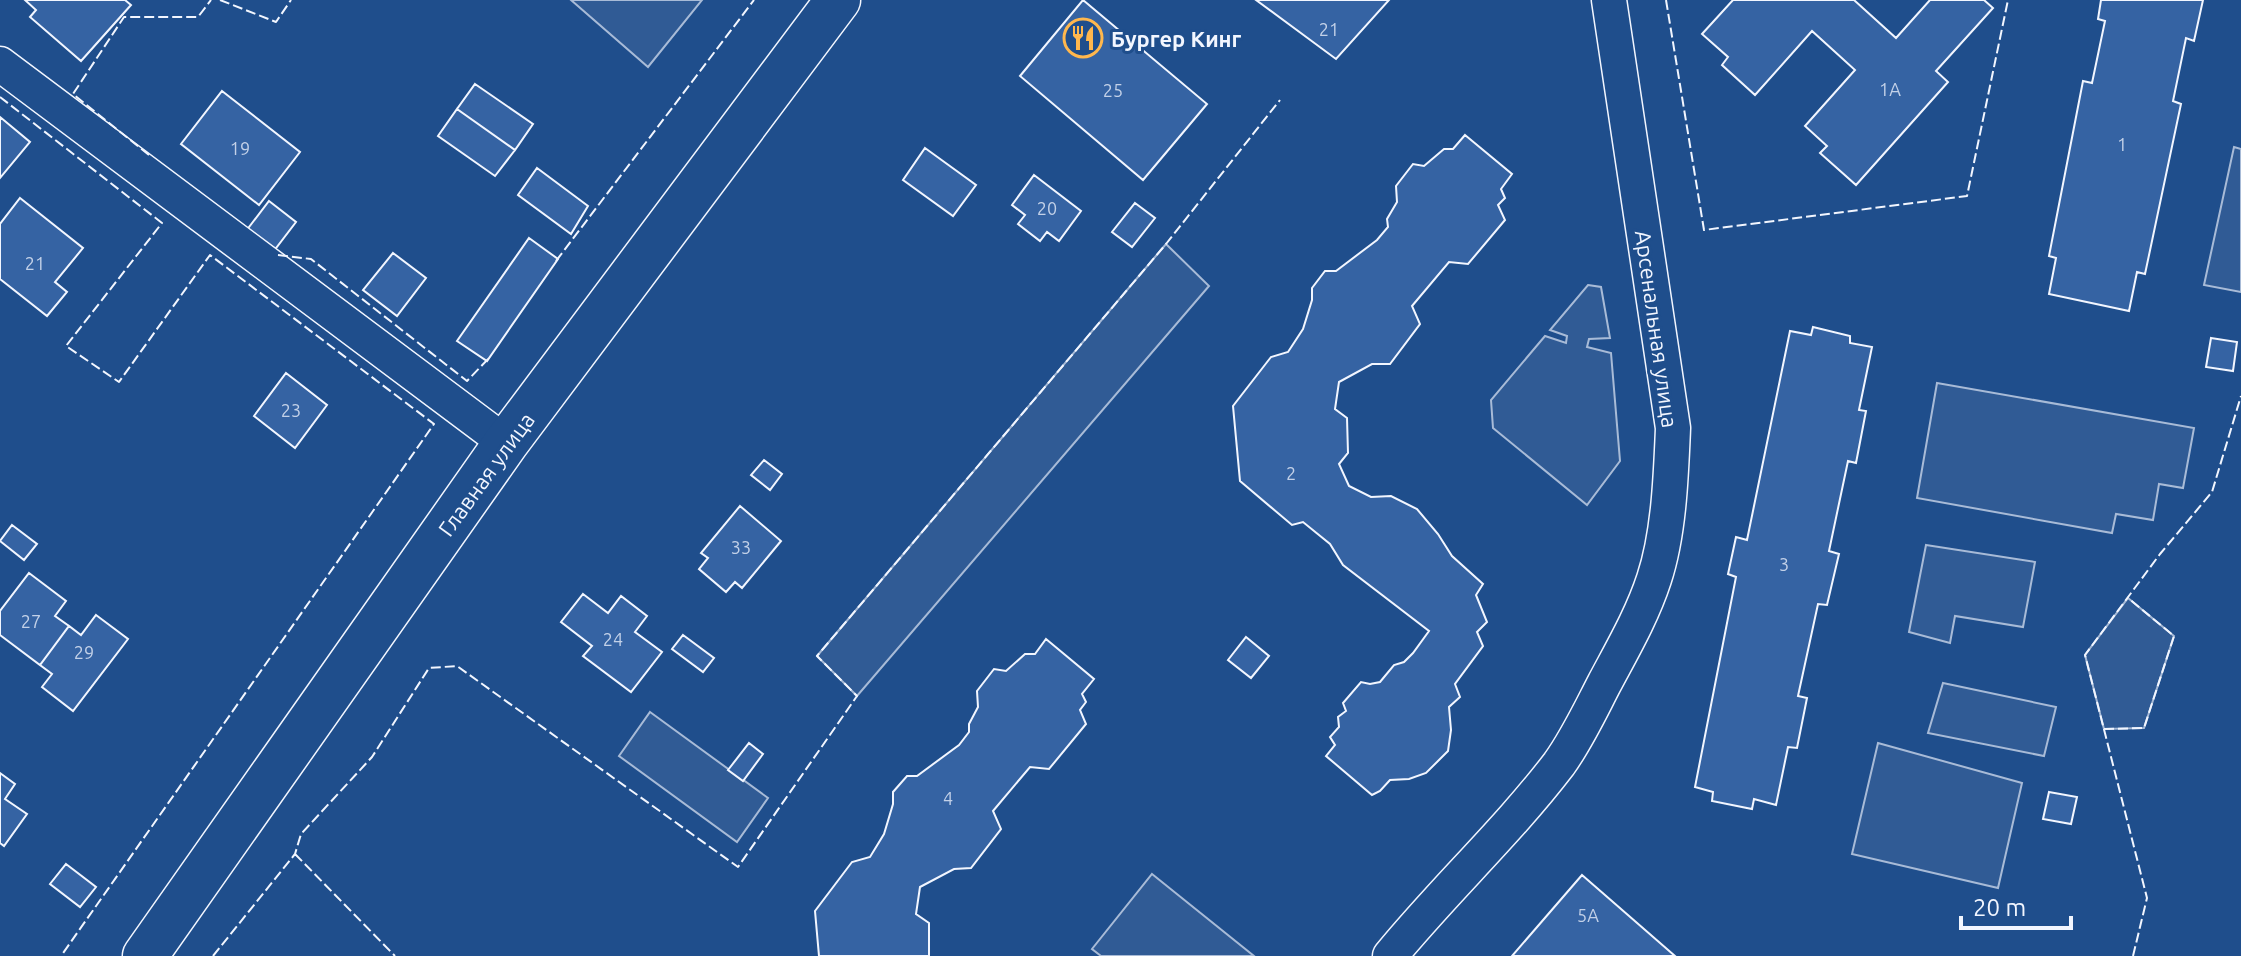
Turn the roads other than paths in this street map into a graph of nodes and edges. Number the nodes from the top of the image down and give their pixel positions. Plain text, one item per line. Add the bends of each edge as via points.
1 (838, 0) edge
2 (1609, 0) edge
3 (0, 64) edge
4 (506, 443) junction
5 (145, 956) edge
6 (1390, 956) edge

1 - 4 main road, Главная улица
2 - 6 street, Арсенальная улица via 1673,428 1670,497 1654,578 1628,639 1561,761
3 - 4 street
4 - 5 main road, Главная улица

